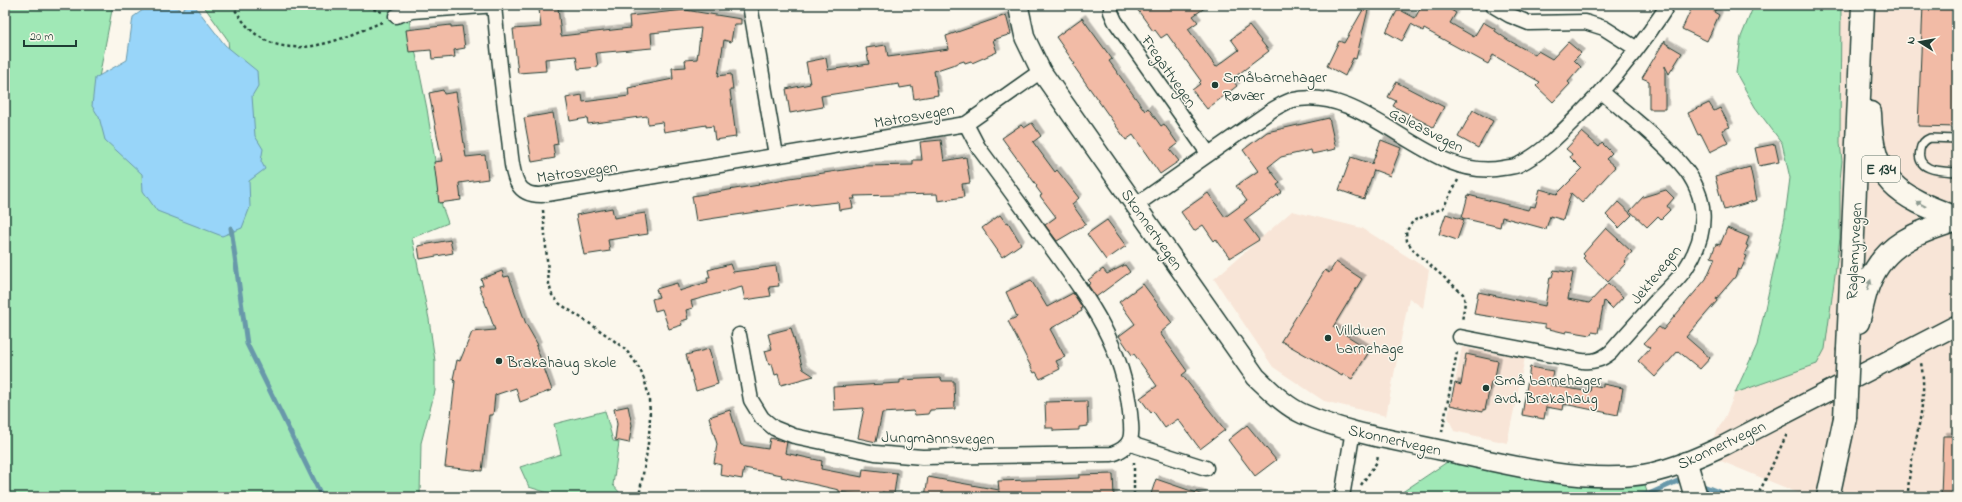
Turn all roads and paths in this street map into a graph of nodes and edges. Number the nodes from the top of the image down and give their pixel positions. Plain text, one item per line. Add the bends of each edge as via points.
1 (232, 5) edge
2 (362, 5) edge
3 (496, 5) edge
4 (750, 5) edge
5 (1018, 5) edge
6 (1111, 5) edge
7 (1492, 5) edge
8 (1667, 5) edge
9 (1863, 5) edge
10 (396, 16) junction
11 (1637, 49) junction
12 (1042, 71) junction
13 (1860, 79) junction
14 (1602, 92) junction
15 (966, 124) junction
16 (1957, 139) edge
17 (1208, 153) junction
18 (776, 155) junction
19 (1465, 167) junction
20 (1957, 172) edge
21 (541, 195) junction
22 (1136, 205) junction
23 (1957, 219) edge
24 (1957, 325) edge
25 (739, 335) dead end
26 (1460, 337) junction
27 (1848, 349) junction
28 (1920, 358) dead end
29 (1845, 418) junction
30 (1790, 428) dead end
31 (1352, 430) junction
32 (1434, 431) dead end
33 (1442, 432) junction
34 (1449, 434) dead end
35 (1380, 437) junction
36 (1134, 444) junction
37 (1686, 463) junction
38 (1206, 468) dead end
39 (1361, 489) dead end
40 (639, 497) edge
41 (1134, 497) edge
42 (1342, 497) edge
43 (1696, 497) edge
44 (1757, 497) edge
45 (1828, 497) edge
46 (1843, 497) edge
47 (1908, 497) edge

1 - 10 path via 256,35 284,47 306,47 326,43
2 - 10 path
3 - 10 street, Matrosvegen via 412,11
3 - 21 street, Matrosvegen via 500,76 517,184 523,191
4 - 18 street
5 - 12 street, Skonnertvegen via 1025,38
6 - 17 street, Fregattvegen via 1115,21
7 - 11 street via 1510,16 1529,23 1585,22 1604,28
8 - 11 street, Galeasvegen
9 - 13 highway, Raglamyrvegen / E 134
11 - 14 street, Galeasvegen
12 - 15 street, Matrosvegen
12 - 22 street, Skonnertvegen
23 -> 13 highway, E 134 via 1924,206 1902,193 1885,177 1876,157 1871,134 1870,105
13 - 27 highway, Raglamyrvegen / E 134
14 - 19 street, Galeasvegen via 1551,143 1517,166 1495,170
14 - 26 street, Jektevegen via 1671,153 1682,165 1699,194 1703,228 1686,269 1611,352 1593,362
15 - 18 street, Matrosvegen
15 - 36 street via 978,147 1092,304 1116,352 1128,387
16 - 20 lane via 1930,138 1921,146 1919,153 1920,159 1933,170
17 - 19 street, Galeasvegen via 1272,110 1292,100 1309,98 1328,100 1353,109 1448,162
17 - 22 street, Galeasvegen
18 - 21 street, Matrosvegen
19 - 26 path via 1443,208 1413,221 1406,232 1407,241 1414,251 1463,294 1465,302
21 - 40 path via 552,295 560,304 622,348 635,363 647,387 650,419
22 - 31 street, Skonnertvegen via 1256,377 1302,414
27 -> 23 highway, E 134 via 1861,314 1868,284 1880,261 1902,242 1926,229
24 - 37 street, Skonnertvegen
25 - 36 street, Jungmannsvegen via 751,400 762,418 770,425 794,436 875,453 922,457 1112,454
26 - 33 path
27 - 29 highway, Raglamyrvegen / E 134, bridge
28 - 47 path via 1924,378 1923,397
29 - 45 highway, E 134
29 - 46 highway, Raglamyrvegen / E 134
30 - 44 path
31 - 35 street, Skonnertvegen
31 - 42 street
32 - 33 path
33 - 34 path
35 - 37 street, Skonnertvegen via 1552,473 1593,478 1633,476
35 - 39 path via 1377,462 1362,482
36 - 38 street
36 - 41 path
37 - 43 highway

